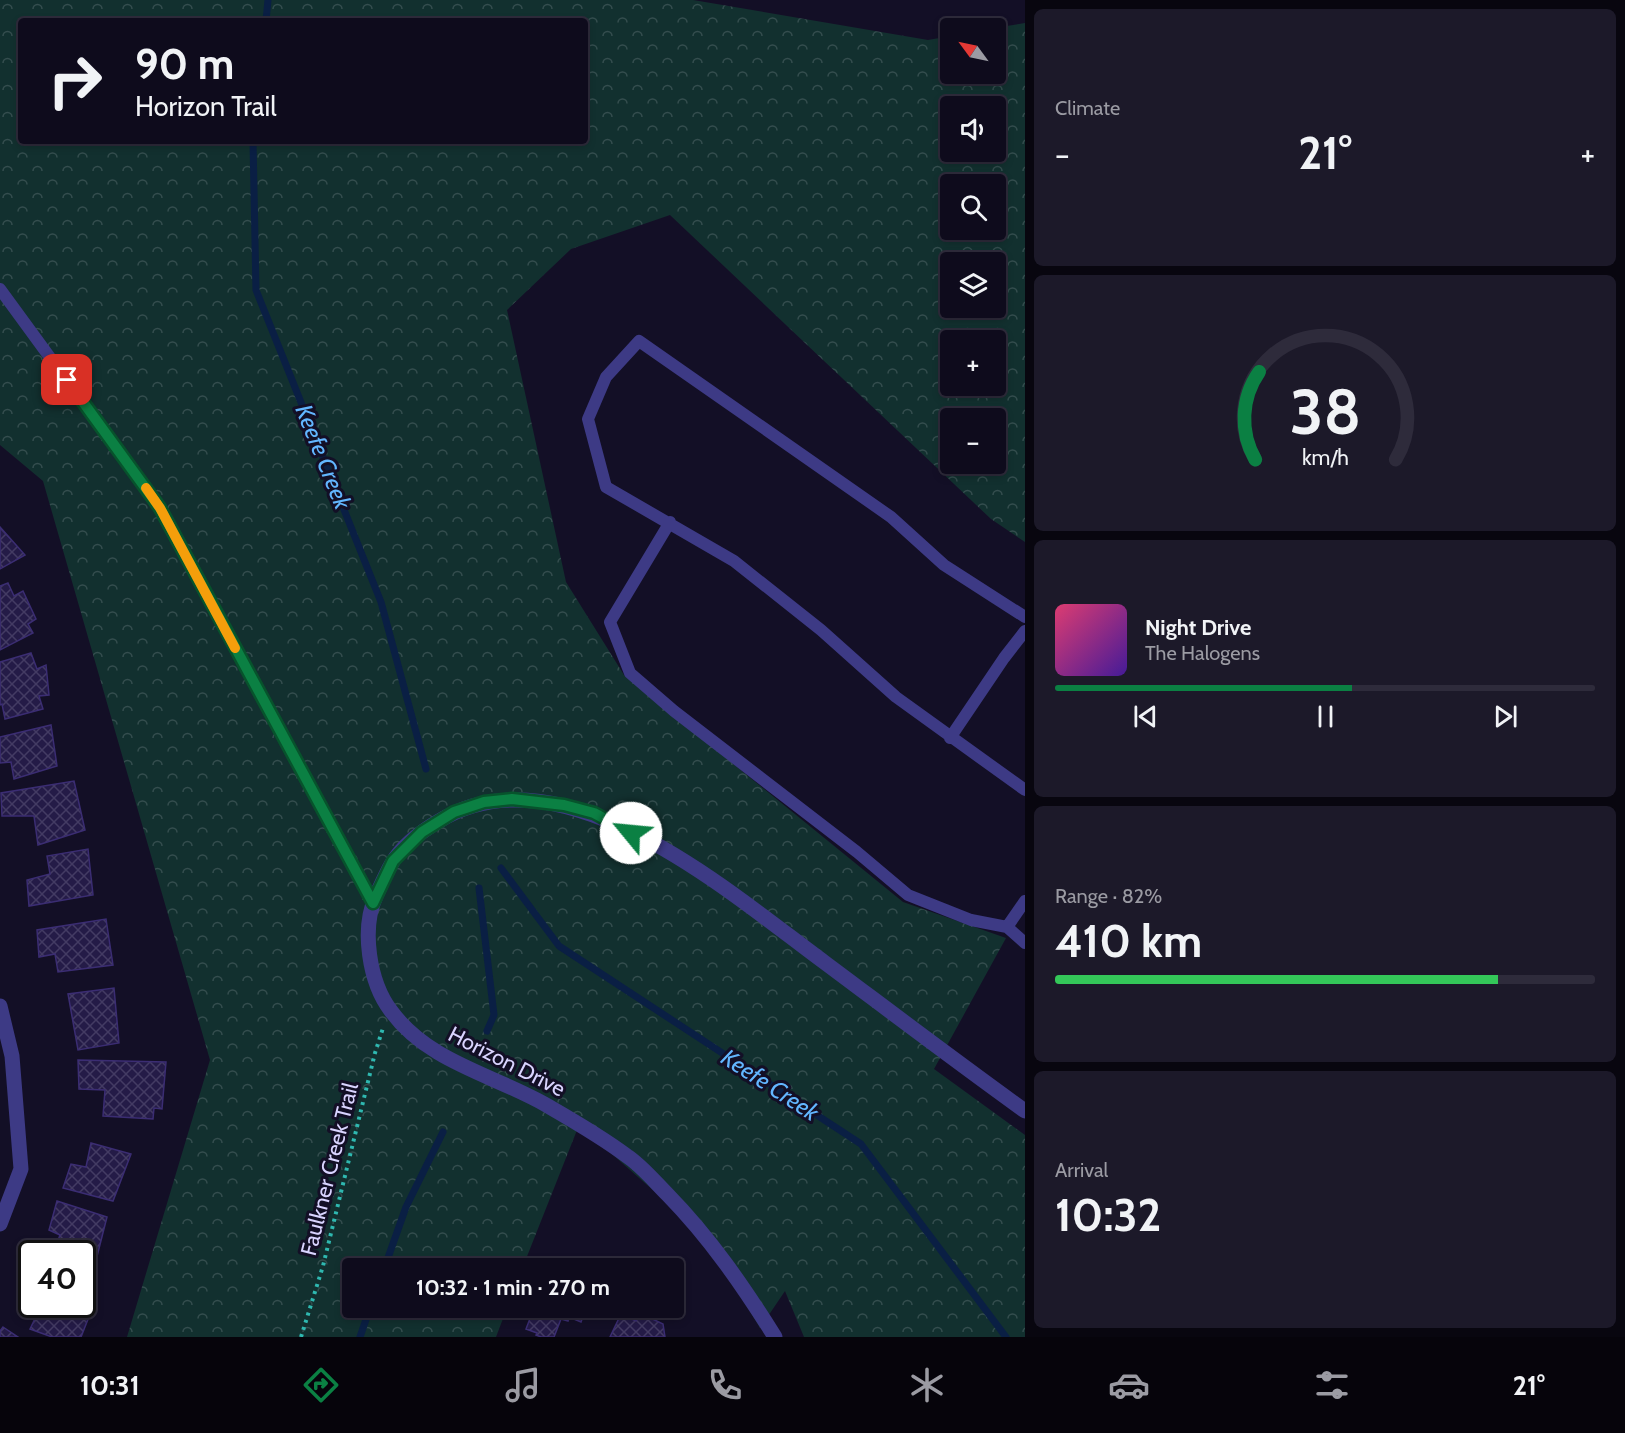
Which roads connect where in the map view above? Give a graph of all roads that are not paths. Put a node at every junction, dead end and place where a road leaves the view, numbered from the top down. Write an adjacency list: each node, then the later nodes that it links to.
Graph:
1 (0, 289): 8 (lane)
2 (670, 522): 3 (lane); 5 (lane); 9 (lane)
3 (1025, 617)
4 (1025, 631): 5 (lane)
5 (950, 738): 6 (lane)
6 (1025, 790)
7 (1025, 902): 9 (lane)
8 (373, 903): 13 (street, Horizon Drive); 15 (street, Horizon Drive)
9 (1007, 927): 10 (lane)
10 (1025, 943)
11 (0, 1006): 12 (street)
12 (6, 1056): 14 (street)
13 (1025, 1111)
14 (0, 1224)
15 (775, 1337)

